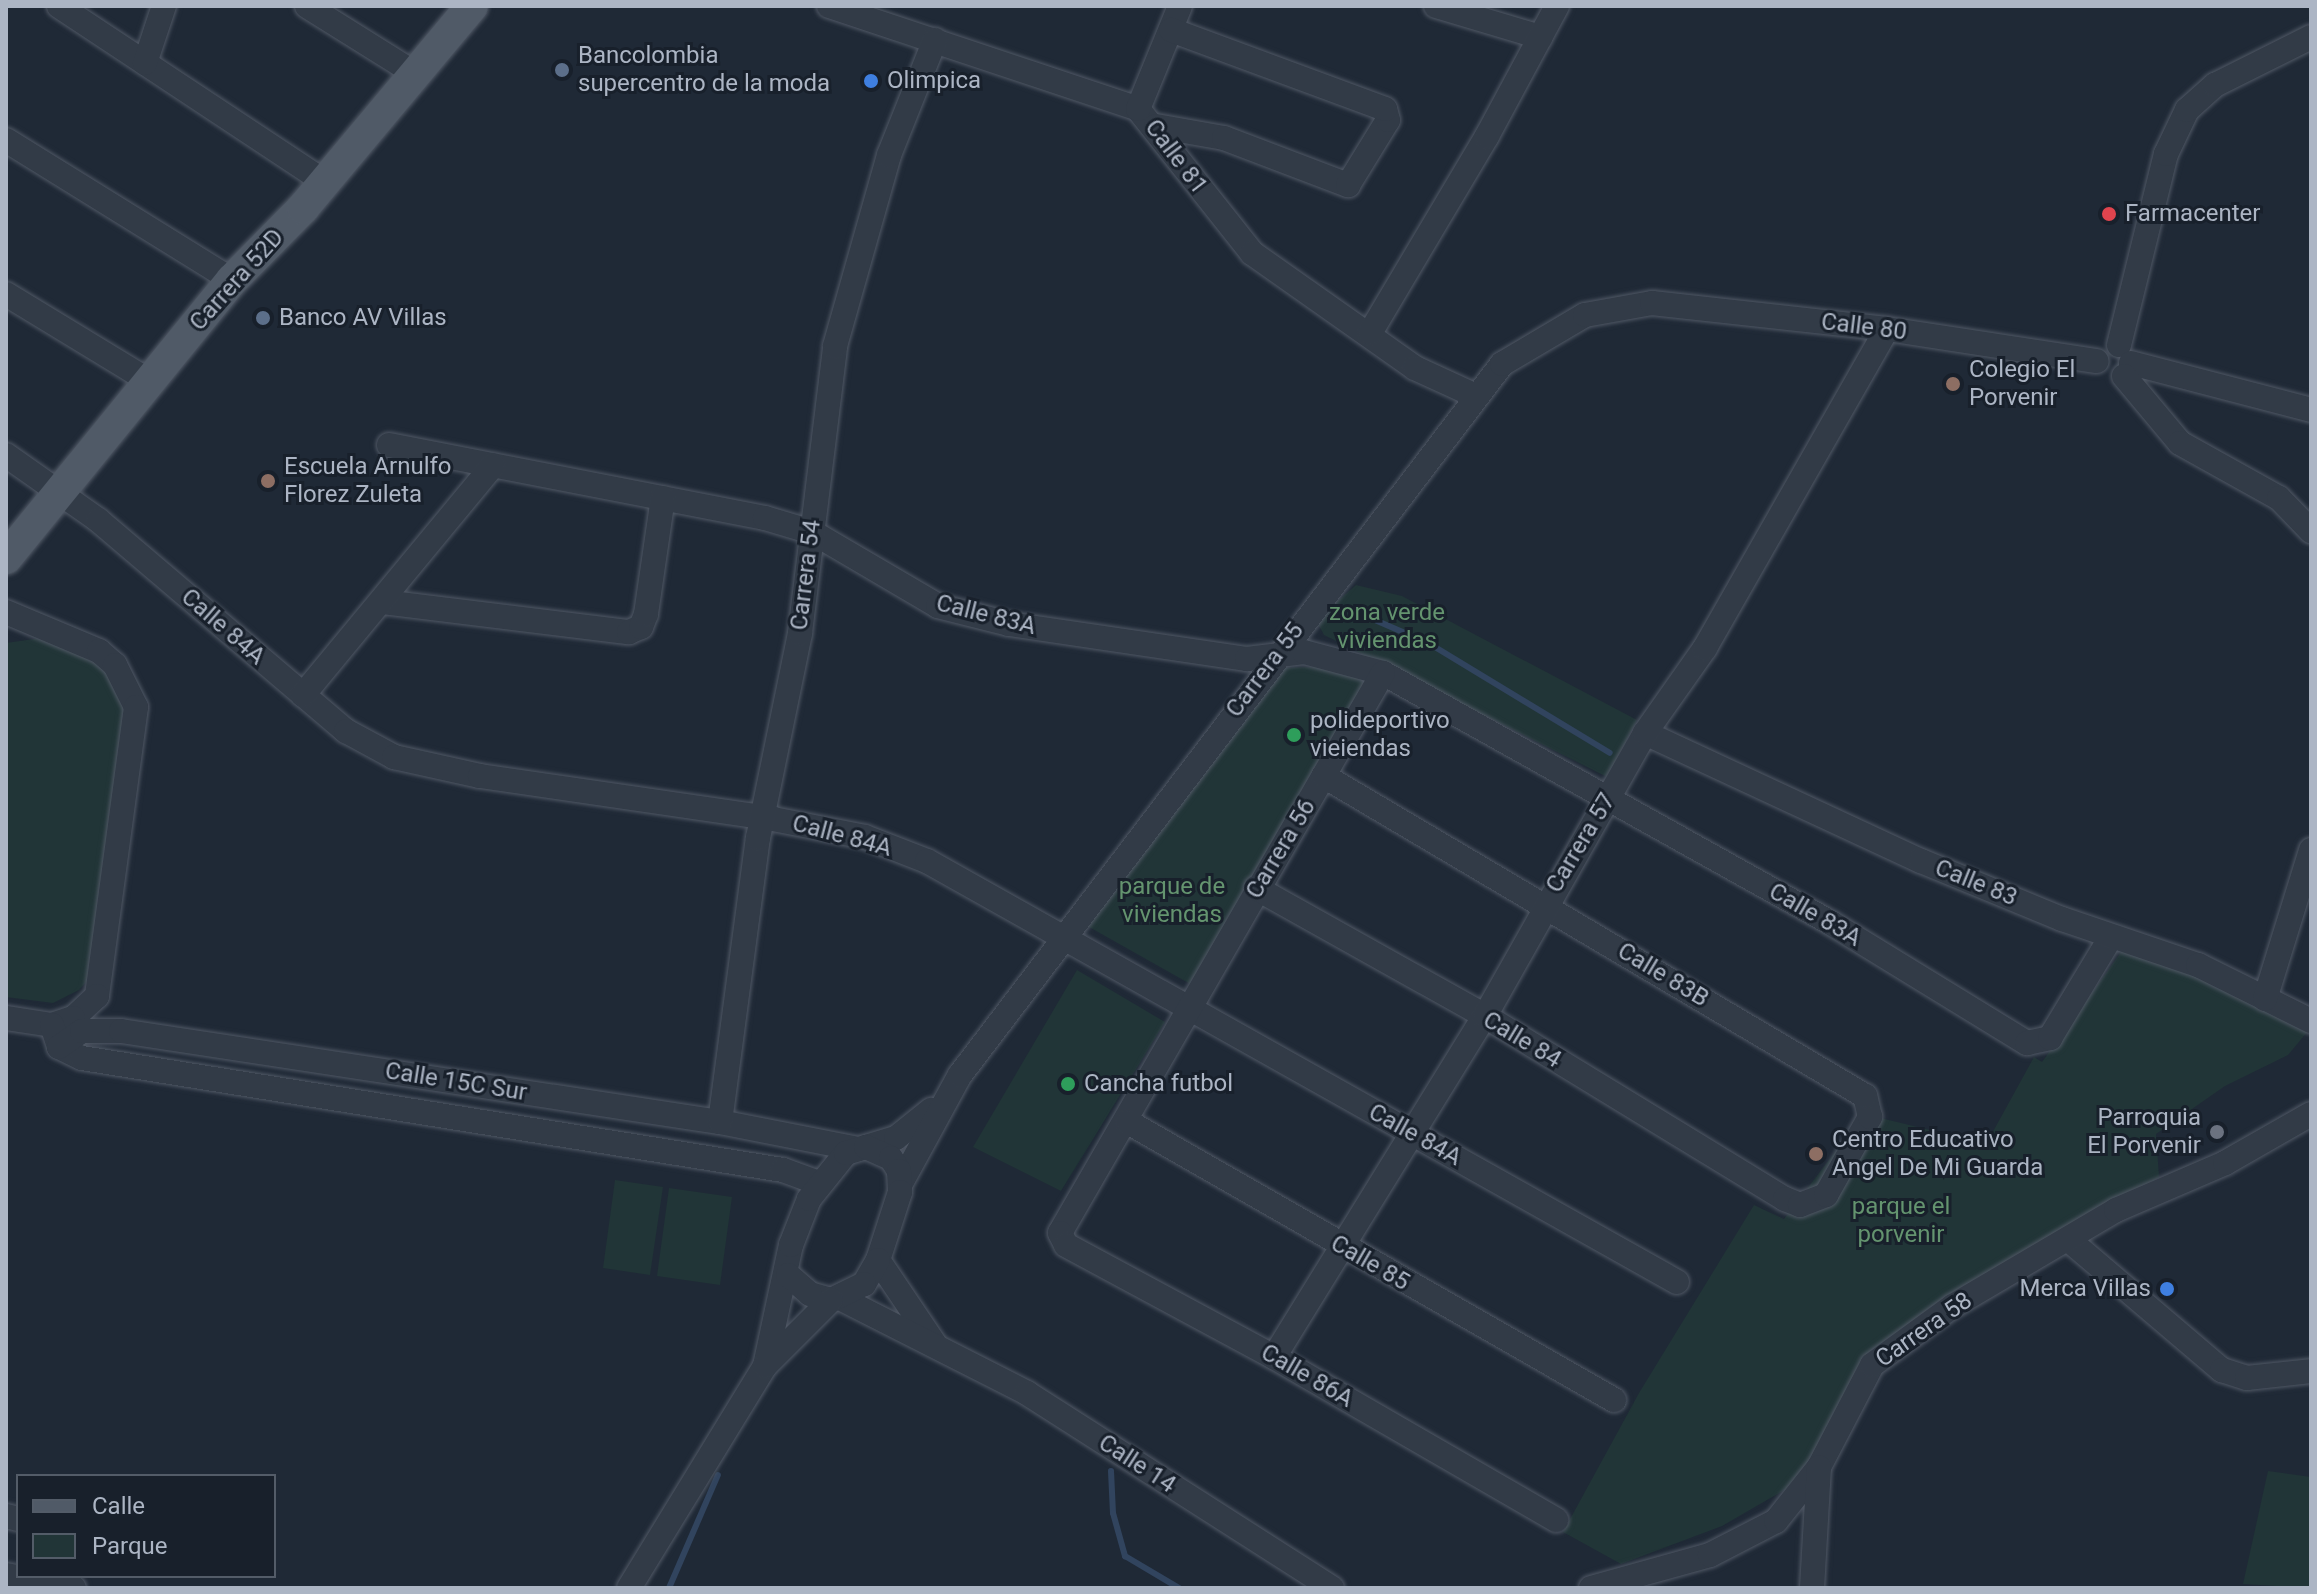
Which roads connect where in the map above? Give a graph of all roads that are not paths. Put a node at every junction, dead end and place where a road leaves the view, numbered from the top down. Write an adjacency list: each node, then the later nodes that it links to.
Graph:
1 (59, 6): 13 (street)
2 (164, 6): 13 (street)
3 (307, 6): 14 (street)
4 (472, 6): 14 (main road, Carrera 52D)
5 (829, 6): 12 (street, Calle 81)
6 (1180, 6): 9 (street)
7 (1436, 6): 10 (street)
8 (1557, 6): 10 (street)
9 (1171, 30): 15 (street); 15 (street)
10 (1540, 37): 22 (street)
11 (2311, 37): 23 (street)
12 (935, 40): 15 (street, Calle 81); 33 (street, Carrera 54)
13 (145, 63): 17 (street)
14 (416, 74): 17 (main road, Carrera 52D)
15 (1147, 118): 22 (street, Calle 81)
16 (6, 140): 18 (street)
17 (323, 181): 18 (main road, Carrera 52D)
18 (232, 280): 24 (main road, Carrera 52D)
19 (6, 294): 24 (street)
20 (1631, 305): 21 (street, Calle 80); 25 (street, Carrera 55)
21 (1887, 329): 23 (street, Calle 80); 40 (street, Carrera 57)
22 (1370, 333): 25 (street, Calle 81)
23 (2125, 362): 26 (street); 32 (street)
24 (149, 381): 30 (main road, Carrera 52D)
25 (1474, 395): 37 (street, Carrera 55)
26 (2311, 410)
27 (389, 445): 29 (street, Calle 83A)
28 (6, 455): 30 (street, Calle 84A)
29 (493, 465): 31 (street, Calle 83A); 35 (street)
30 (62, 492): 34 (main road, Carrera 52D); 39 (street, Calle 84A)
31 (663, 498): 33 (street, Calle 83A); 35 (street)
32 (2311, 531)
33 (812, 532): 37 (street, Calle 83A); 43 (street, Carrera 54)
34 (6, 558)
35 (383, 602): 39 (street)
36 (6, 612): 49 (street)
37 (1275, 657): 38 (street, Calle 83A); 47 (street, Carrera 55)
38 (1383, 673): 41 (street, Carrera 56); 42 (street, Calle 83A)
39 (303, 695): 43 (street, Calle 84A)
40 (1645, 733): 42 (street, Carrera 57); 48 (street, Calle 83)
41 (1324, 776): 45 (street, Carrera 56); 46 (street, Calle 83B)
42 (1613, 790): 46 (street, Carrera 57); 48 (street, Calle 83A)
43 (762, 817): 47 (street, Calle 84A); 59 (street, Carrera 54)
44 (2311, 850): 50 (street)
45 (1256, 888): 51 (street, Carrera 56); 52 (street, Calle 84)
46 (1544, 904): 52 (street, Carrera 57); 65 (street, Calle 83B)
47 (1063, 936): 51 (street, Calle 84A); 57 (street, Carrera 55)
48 (2111, 937): 50 (street, Calle 83)
49 (97, 996): 55 (street); 56 (street)
50 (2265, 999): 54 (street, Calle 83)
51 (1191, 1010): 60 (street, Carrera 56); 61 (street, Calle 84A)
52 (1485, 1016): 61 (street, Carrera 57); 65 (street, Calle 84)
53 (6, 1018): 56 (street, Calle 15C Sur)
54 (2311, 1021)
55 (121, 1031): 56 (street, Calle 15C Sur); 59 (street, Calle 15C Sur)
56 (55, 1036): 63 (street, Calle 15C Sur)
57 (947, 1095): 62 (street, Carrera 55); 64 (street, Carrera 55)
58 (2311, 1114): 67 (street, Carrera 58)
59 (720, 1122): 62 (street, Calle 15C Sur)
60 (1128, 1122): 66 (street, Carrera 56); 68 (street, Calle 85)
61 (1413, 1134): 68 (street, Carrera 57); 71 (street, Calle 84A)
62 (862, 1148): 63 (street, Carrera 55); 64 (street)
63 (819, 1183): 70 (street, Carrera 55)
64 (901, 1183): 69 (street, Carrera 55)
65 (1785, 1199)
66 (1060, 1233): 74 (street, Calle 86A)
67 (2069, 1240): 76 (street); 78 (street, Carrera 58)
68 (1342, 1248): 74 (street, Carrera 57); 77 (street, Calle 85)
69 (878, 1260): 72 (street); 73 (street)
70 (788, 1275): 72 (street); 75 (street, Carrera 55)
71 (1677, 1282)
72 (836, 1300): 73 (street); 75 (street)
73 (937, 1348): 83 (street, Calle 14)
74 (1274, 1357): 79 (street, Calle 86A)
75 (765, 1366): 82 (street)
76 (2311, 1371)
77 (1614, 1400)
78 (1819, 1467): 84 (street, Carrera 58); 85 (street)
79 (1556, 1520)
80 (32, 1578): 81 (street)
81 (74, 1588)
82 (629, 1588)
83 (1332, 1588)
84 (1591, 1588)
85 (1812, 1588)

